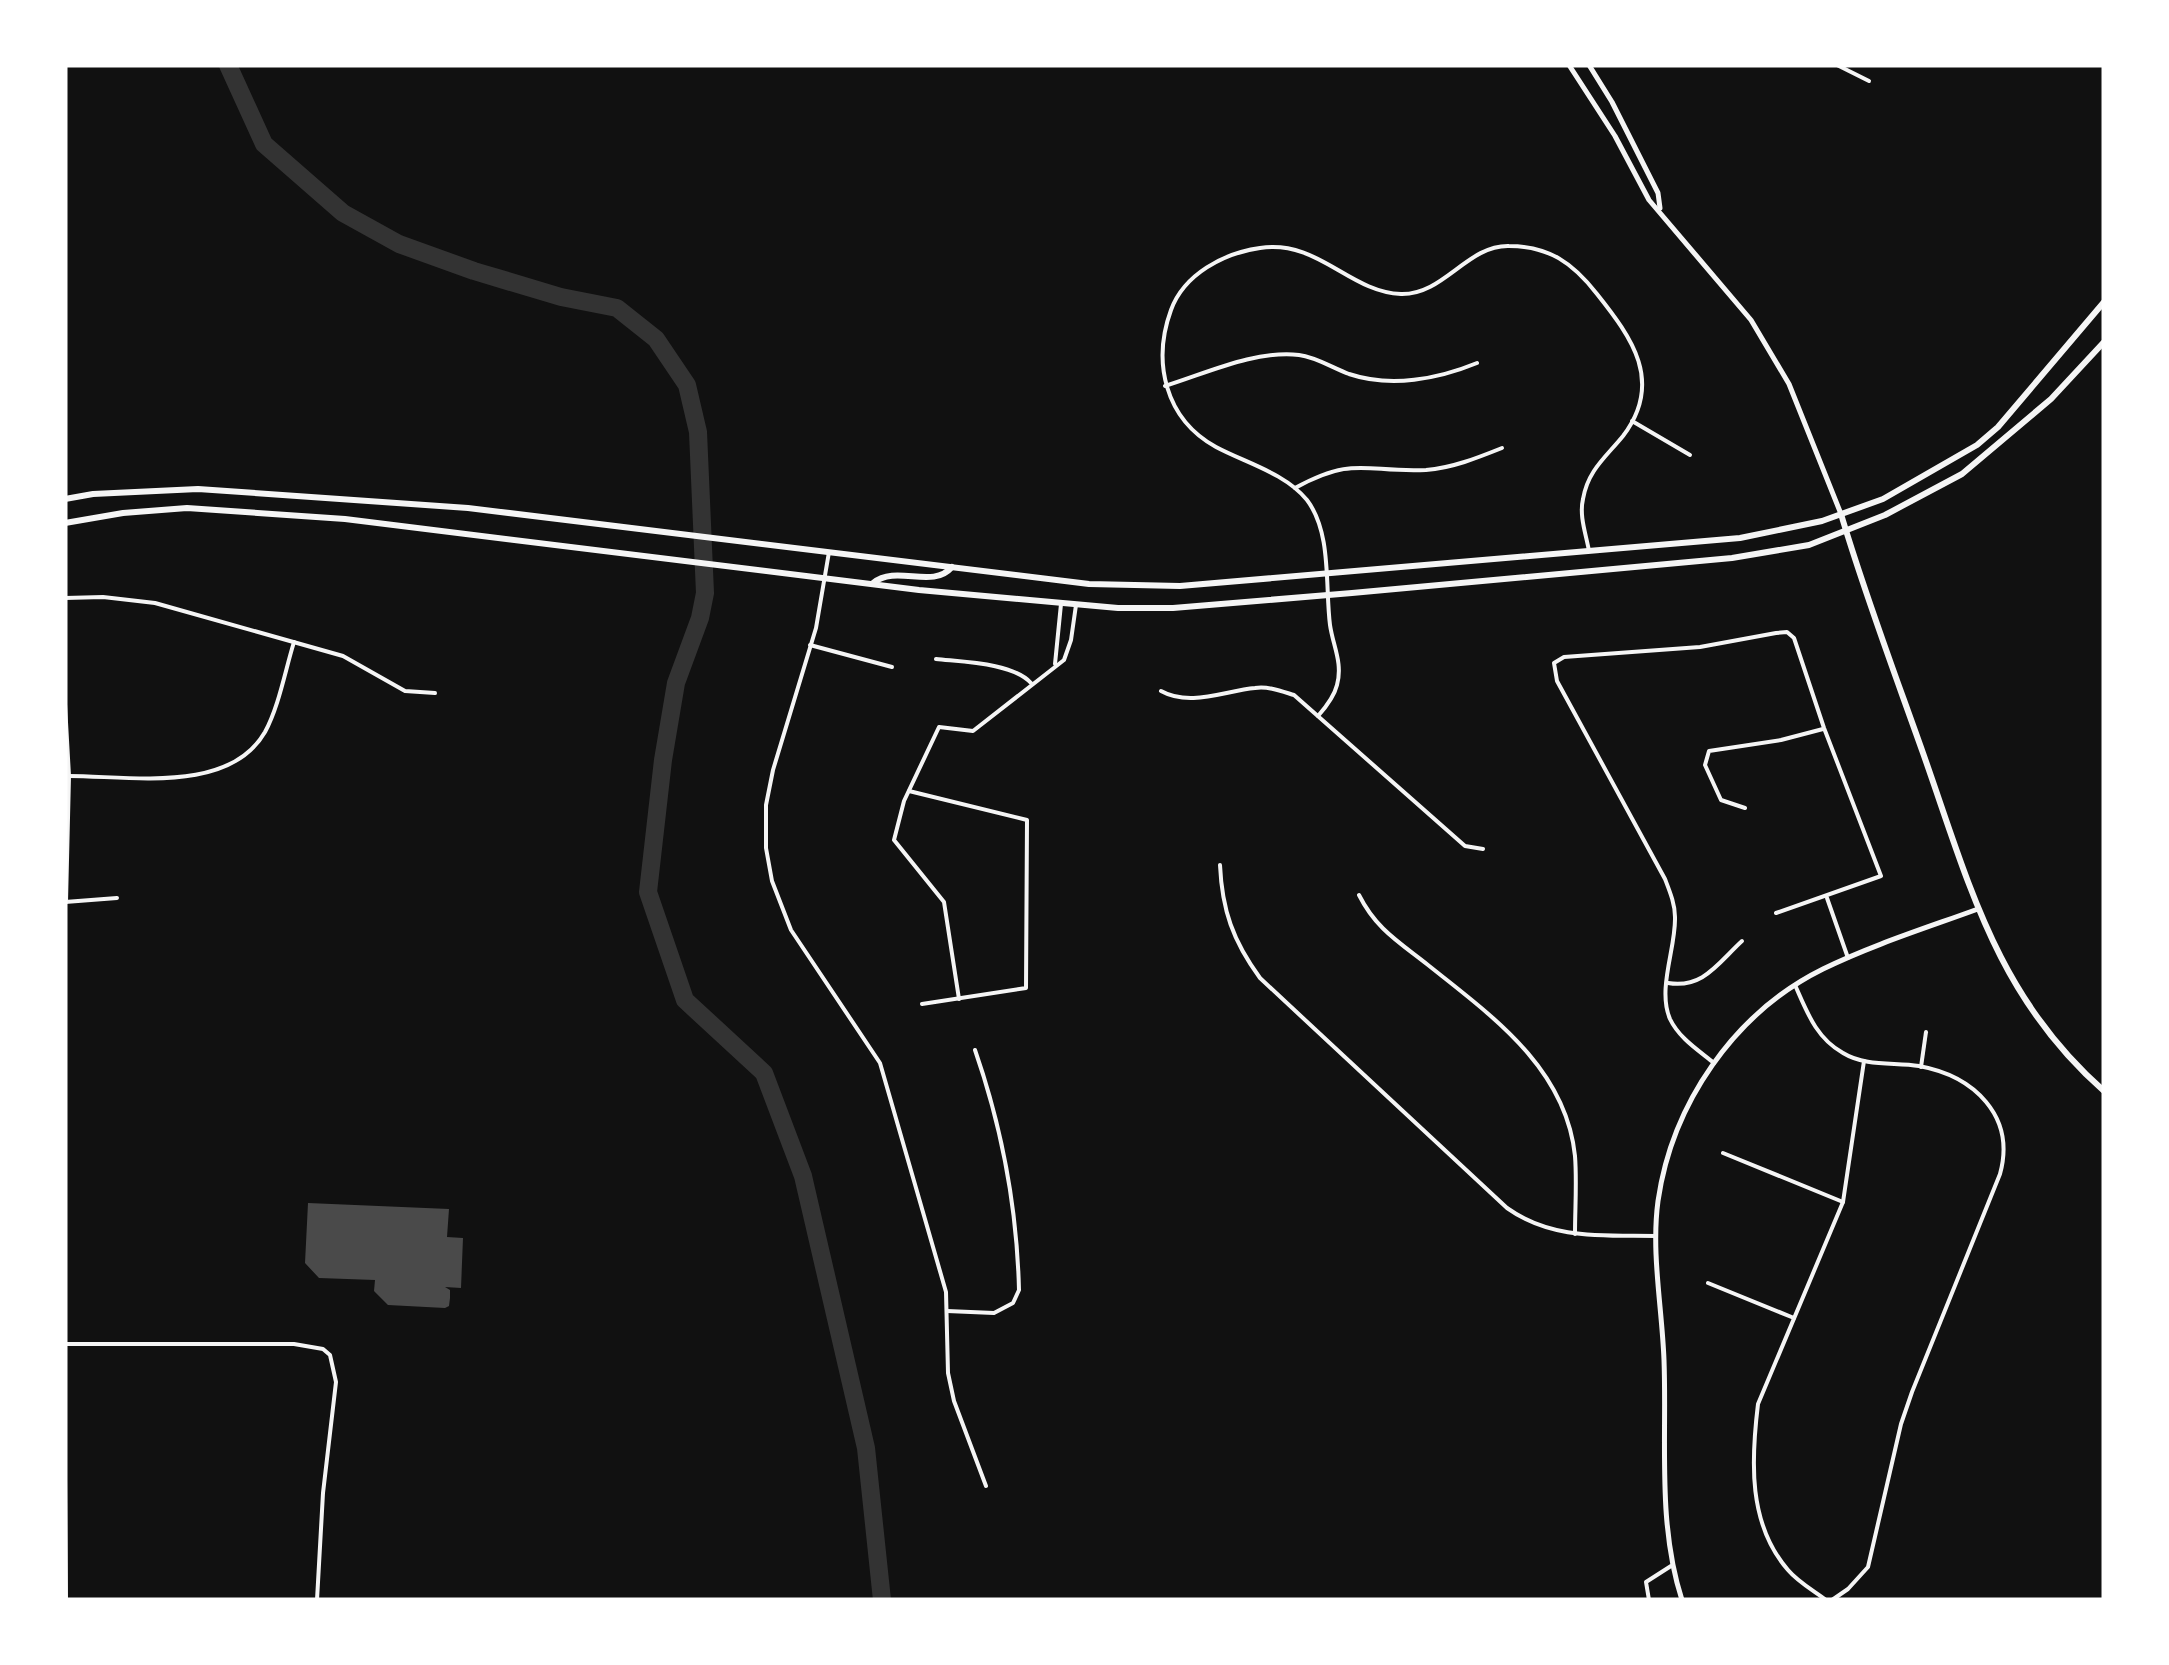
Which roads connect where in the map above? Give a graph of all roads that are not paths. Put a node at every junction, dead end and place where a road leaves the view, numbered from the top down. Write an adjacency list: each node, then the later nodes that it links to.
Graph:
1 (1569, 65): 5 (street)
2 (1588, 65): 5 (street)
3 (1837, 65): 4 (street)
4 (1869, 81)
5 (1660, 211): 15 (street)
6 (2104, 302): 15 (main road)
7 (2104, 342): 17 (main road)
8 (1477, 363): 9 (street)
9 (1166, 386): 10 (street); 13 (street)
10 (1632, 421): 12 (street); 18 (street)
11 (1502, 448): 13 (street)
12 (1690, 456)
13 (1295, 488): 21 (street)
14 (65, 498): 19 (main road)
15 (1841, 514): 17 (main road); 18 (main road)
16 (65, 522): 22 (main road)
17 (1846, 532): 24 (main road); 48 (main road)
18 (1589, 551): 21 (main road)
19 (829, 552): 20 (main road); 22 (street)
20 (952, 567): 21 (main road); 23 (main road)
21 (1326, 574): 24 (street)
22 (826, 579): 23 (main road); 29 (street)
23 (872, 584): 26 (main road)
24 (1329, 595): 27 (main road); 37 (street)
25 (65, 598): 28 (street)
26 (1061, 603): 27 (main road); 31 (street)
27 (1076, 604): 31 (street)
28 (294, 642): 35 (street); 39 (street)
29 (810, 645): 32 (street); 67 (street)
30 (936, 659): 33 (street)
31 (1055, 664): 33 (street)
32 (892, 666)
33 (1031, 684): 40 (street)
34 (1161, 691): 37 (street)
35 (435, 693)
36 (65, 704): 39 (street)
37 (1318, 716): 42 (street)
38 (1824, 728): 41 (street); 46 (street); 52 (street)
39 (69, 776): 47 (street)
40 (909, 791): 54 (street); 54 (street)
41 (1745, 808)
42 (1484, 849)
43 (1220, 864): 64 (street)
44 (1359, 895): 64 (street)
45 (117, 898): 47 (street)
46 (1827, 898): 49 (street); 51 (street)
47 (66, 902)
48 (1978, 909): 51 (street); 61 (main road)
49 (1776, 913)
50 (1742, 941): 52 (street)
51 (1848, 958): 53 (street)
52 (1668, 983): 59 (street)
53 (1795, 986): 58 (street); 59 (street)
54 (960, 999): 55 (street)
55 (922, 1004)
56 (1926, 1032): 60 (street)
57 (975, 1050): 67 (street)
58 (1864, 1061): 60 (street); 63 (street)
59 (1714, 1063): 65 (street)
60 (1922, 1066): 77 (street)
61 (2104, 1091)
62 (1722, 1153): 63 (street)
63 (1842, 1202): 68 (street)
64 (1575, 1234): 65 (street)
65 (1656, 1236): 72 (street)
66 (1708, 1283): 68 (street)
67 (947, 1311): 71 (street)
68 (1794, 1318): 77 (street)
69 (65, 1344): 74 (street)
70 (65, 1479): 73 (street)
71 (986, 1486)
72 (1671, 1566): 75 (street); 76 (street)
73 (66, 1600)
74 (317, 1600)
75 (1648, 1600)
76 (1682, 1600)
77 (1829, 1600)

